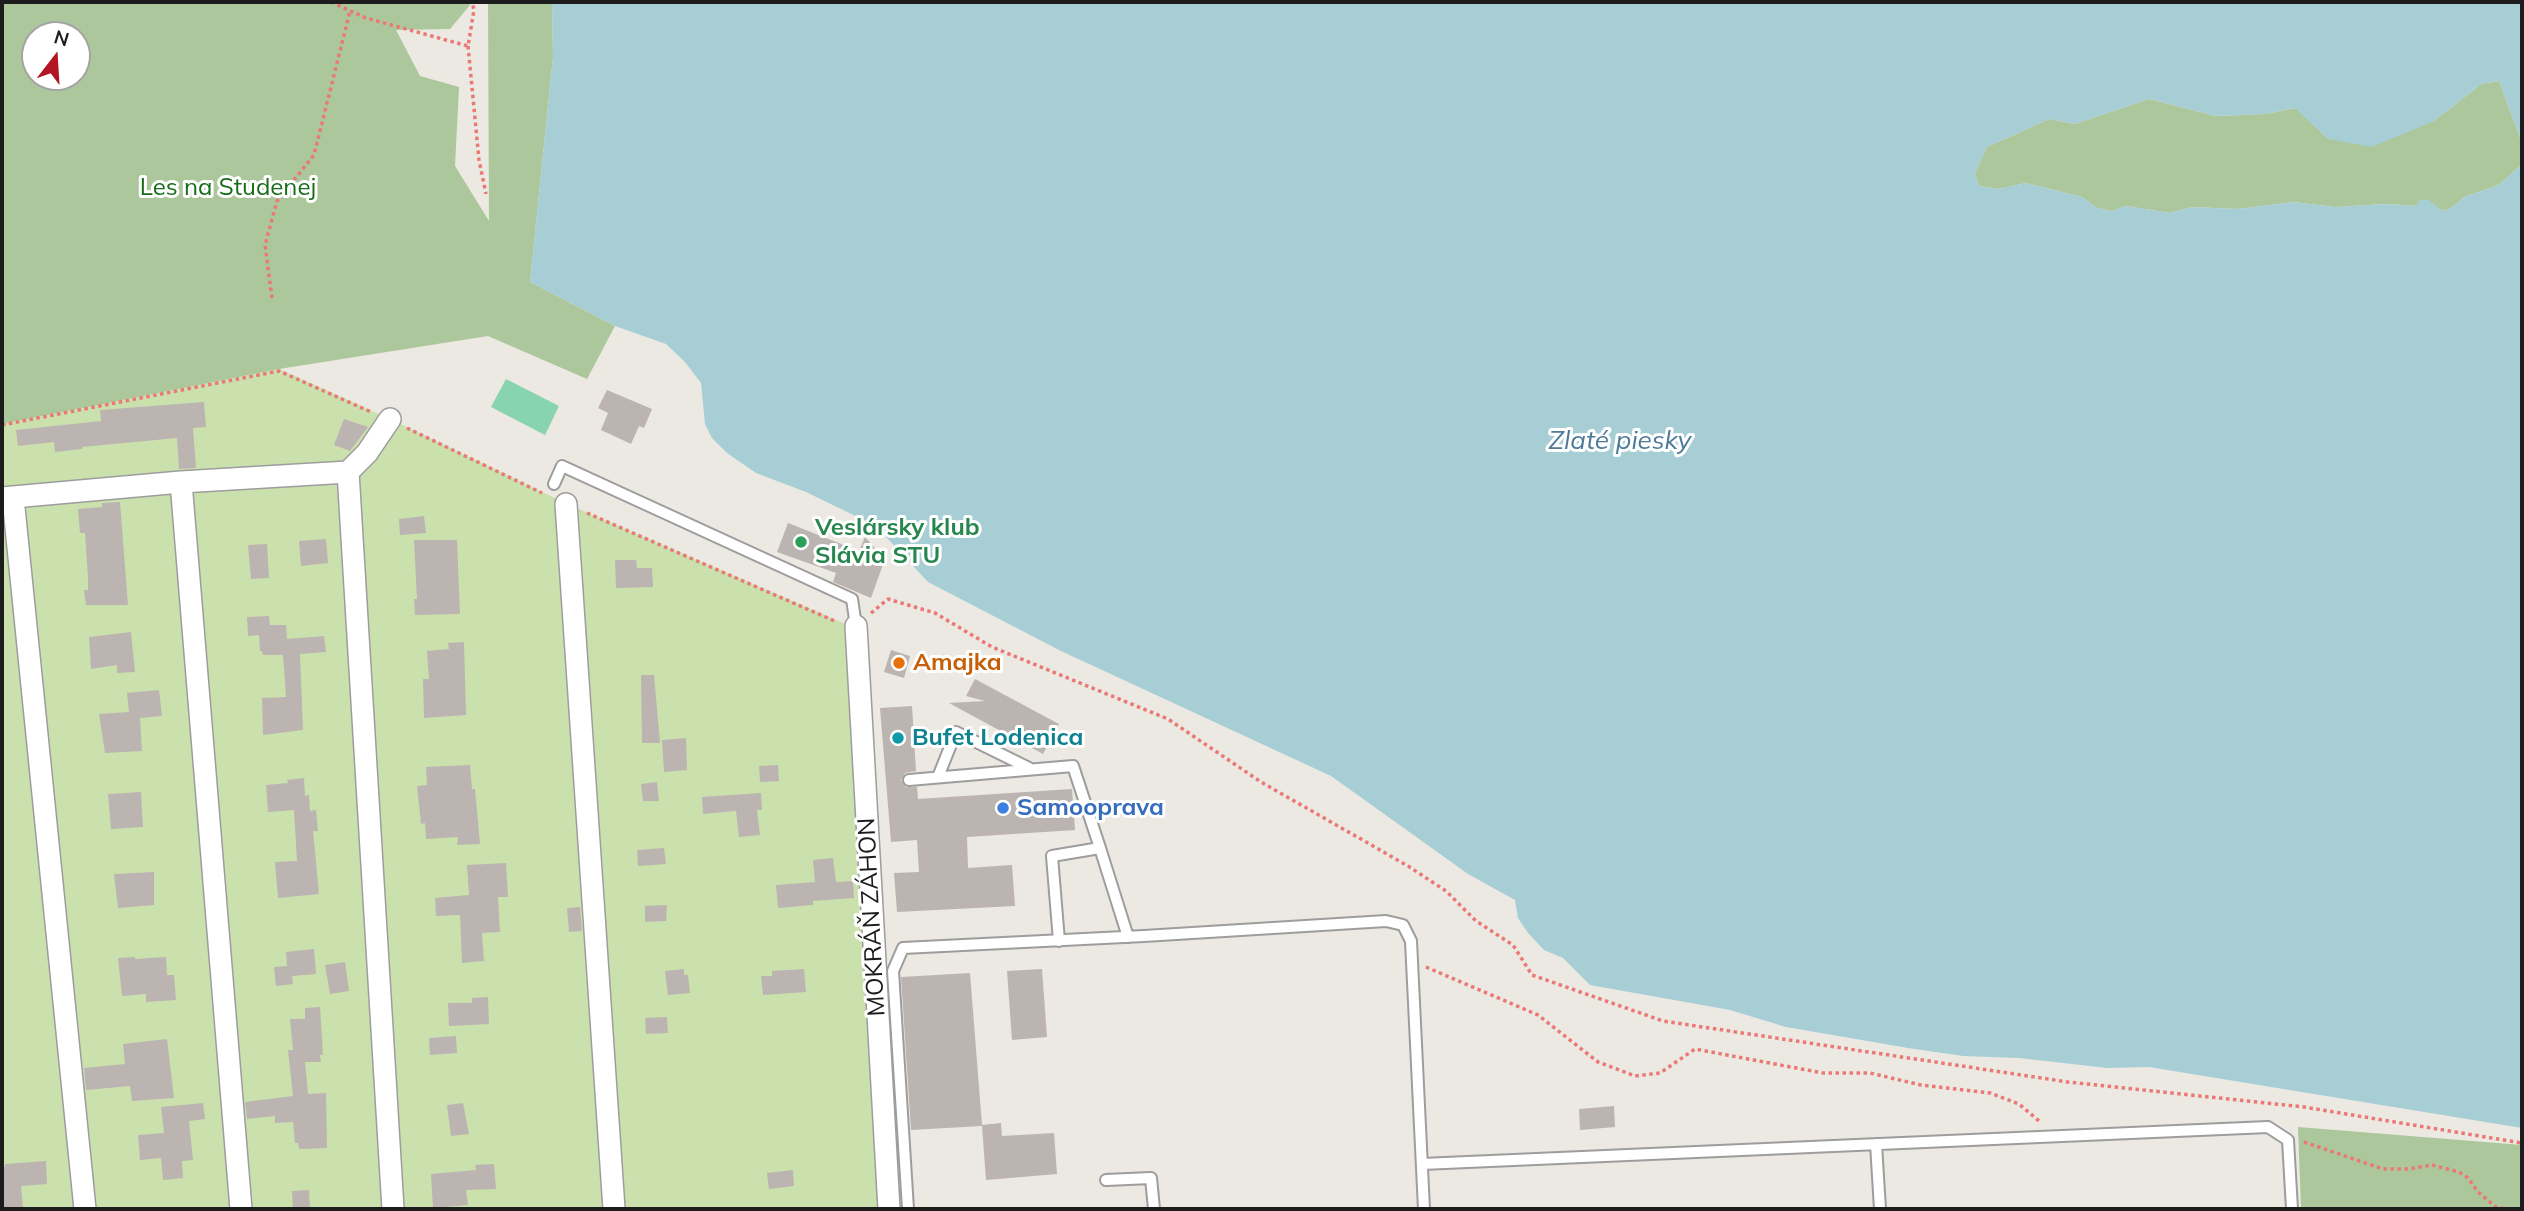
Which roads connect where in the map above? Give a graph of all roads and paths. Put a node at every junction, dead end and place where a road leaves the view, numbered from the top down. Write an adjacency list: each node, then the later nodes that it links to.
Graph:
1 (331, 2): 3 (path)
2 (472, 2): 4 (path)
3 (350, 11): 4 (path); 6 (path)
4 (468, 46): 5 (path)
5 (486, 194)
6 (272, 298)
7 (279, 371): 9 (path)
8 (390, 419): 10 (street)
9 (2, 425)
10 (348, 472): 11 (street); 31 (street)
11 (181, 482): 13 (street); 30 (street)
12 (554, 484): 15 (lane)
13 (7, 498): 29 (street)
14 (566, 504): 32 (street)
15 (856, 626): 25 (path); 33 (street, MOKRÁŇ ZÁHON)
16 (1031, 769): 17 (lane); 17 (lane); 19 (lane)
17 (938, 777): 18 (lane)
18 (909, 780)
19 (1100, 848): 20 (lane); 21 (lane)
20 (1128, 937): 21 (lane); 22 (lane)
21 (1059, 941): 34 (lane)
22 (1412, 960): 23 (path); 27 (lane)
23 (2057, 1136): 24 (lane); 26 (lane)
24 (2288, 1140): 38 (lane); 39 (path)
25 (2522, 1143)
26 (1876, 1144): 27 (lane); 37 (lane)
27 (1422, 1164): 36 (lane)
28 (1106, 1180): 35 (lane)
29 (85, 1209)
30 (241, 1209)
31 (393, 1209)
32 (614, 1209)
33 (889, 1209)
34 (908, 1209)
35 (1154, 1209)
36 (1424, 1209)
37 (1880, 1209)
38 (2292, 1209)
39 (2507, 1209)

